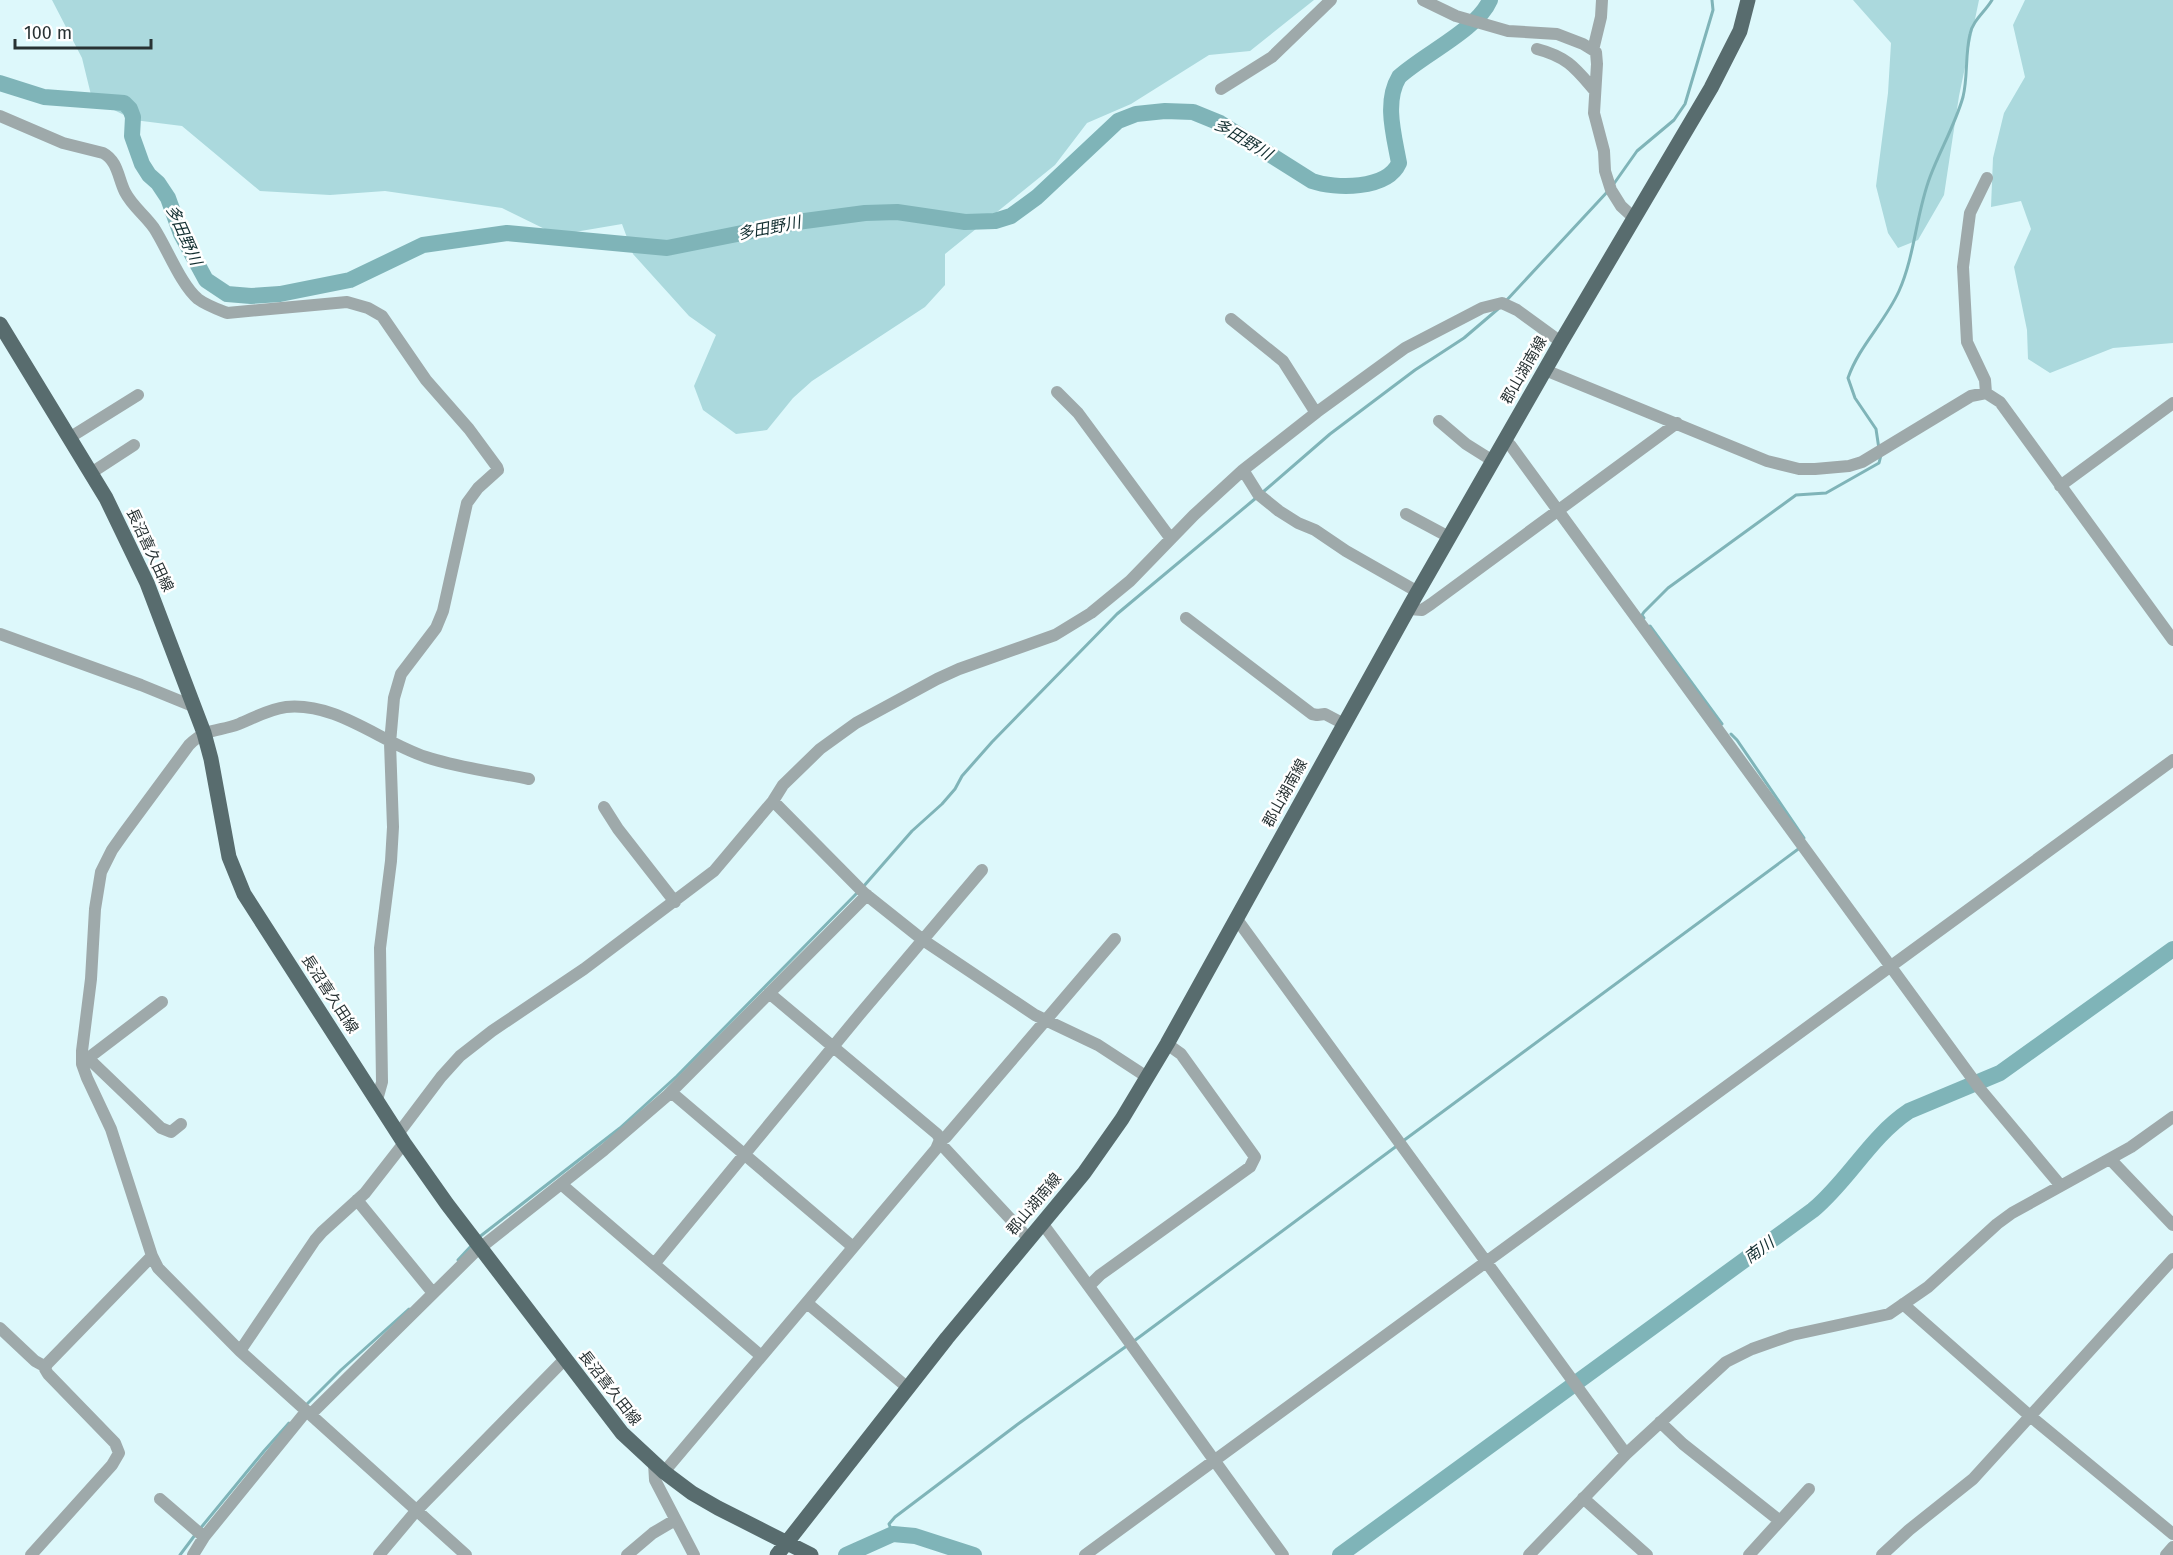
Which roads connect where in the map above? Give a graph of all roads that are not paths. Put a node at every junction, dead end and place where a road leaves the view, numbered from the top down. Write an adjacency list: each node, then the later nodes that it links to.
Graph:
1 (1331, 0): 7 (street)
2 (1423, 0): 6 (street)
3 (1602, 0): 6 (street)
4 (1748, 0): 11 (main road, 郡山湖南線)
5 (1537, 49): 8 (street)
6 (1593, 50): 8 (street)
7 (1221, 89)
8 (1595, 91): 11 (street)
9 (0, 116): 42 (street)
10 (1988, 178): 17 (street)
11 (1634, 218): 14 (main road, 郡山湖南線)
12 (1231, 320): 20 (street)
13 (0, 324): 23 (main road, 長沼喜久田線)
14 (1561, 342): 15 (main road, 郡山湖南線); 20 (street)
15 (1545, 370): 22 (street); 24 (main road, 郡山湖南線)
16 (1057, 392): 33 (street)
17 (1986, 393): 22 (street); 29 (street)
18 (138, 395): 23 (street)
19 (2173, 403): 29 (street)
20 (1316, 413): 27 (street)
21 (1439, 421): 26 (street)
22 (1677, 423): 30 (street)
23 (69, 438): 28 (main road, 長沼喜久田線)
24 (1505, 440): 26 (main road, 郡山湖南線); 30 (street)
25 (134, 445): 28 (street)
26 (1493, 460): 32 (main road, 郡山湖南線)
27 (1243, 470): 33 (street); 34 (street)
28 (91, 473): 39 (main road, 長沼喜久田線)
29 (2060, 486): 38 (street)
30 (1558, 512): 35 (street); 53 (street)
31 (1406, 514): 32 (street)
32 (1449, 537): 34 (main road, 郡山湖南線)
33 (1171, 539): 45 (street)
34 (1418, 592): 35 (main road, 郡山湖南線)
35 (1409, 609): 40 (main road, 郡山湖南線)
36 (1186, 618): 40 (street)
37 (0, 634): 39 (street)
38 (2173, 640)
39 (195, 707): 41 (main road, 長沼喜久田線)
40 (1344, 724): 50 (main road, 郡山湖南線)
41 (204, 733): 42 (street); 59 (street); 62 (main road, 長沼喜久田線)
42 (390, 743): 44 (street); 62 (street)
43 (2173, 760): 53 (street)
44 (529, 778)
45 (773, 801): 48 (street); 49 (street)
46 (604, 807): 49 (street)
47 (982, 870): 52 (street)
48 (867, 895): 52 (street); 54 (street)
49 (675, 902): 65 (street)
50 (1236, 918): 57 (main road, 郡山湖南線); 79 (street)
51 (1115, 939): 56 (street)
52 (923, 940): 56 (street); 58 (street)
53 (1889, 966): 70 (street); 79 (street)
54 (769, 993): 58 (street); 61 (street)
55 (162, 1002): 59 (street)
56 (1045, 1020): 60 (street); 66 (street)
57 (1167, 1044): 60 (main road, 郡山湖南線); 81 (street)
58 (832, 1048): 66 (street); 67 (street)
59 (85, 1059): 64 (street); 77 (street)
60 (1147, 1077): 72 (main road, 郡山湖南線)
61 (671, 1092): 67 (street); 69 (street)
62 (377, 1100): 65 (main road, 長沼喜久田線)
63 (2173, 1117): 68 (street)
64 (181, 1124)
65 (401, 1139): 71 (street); 76 (main road, 長沼喜久田線)
66 (939, 1142): 74 (street); 75 (street)
67 (746, 1154): 75 (street); 80 (street)
68 (2110, 1159): 70 (street); 73 (street)
69 (561, 1184): 76 (street); 80 (street)
70 (2061, 1186): 84 (street)
71 (357, 1200): 82 (street); 86 (street)
72 (1042, 1222): 74 (main road, 郡山湖南線); 81 (street)
73 (2173, 1225)
74 (1029, 1239): 90 (main road, 郡山湖南線)
75 (854, 1247): 83 (street)
76 (480, 1249): 82 (street); 88 (main road, 長沼喜久田線)
77 (152, 1256): 86 (street); 89 (street)
78 (2173, 1258): 92 (street)
79 (1486, 1261): 94 (street); 95 (street)
80 (655, 1263): 87 (street)
81 (1089, 1286): 95 (street)
82 (433, 1293): 91 (street)
83 (807, 1302): 87 (street); 90 (street)
84 (1903, 1304): 92 (street); 93 (street)
85 (0, 1328): 89 (street)
86 (240, 1351): 91 (street)
87 (760, 1355): 96 (street)
88 (565, 1359): 96 (main road, 長沼喜久田線); 100 (street)
89 (46, 1367): 107 (street)
90 (908, 1388): 105 (main road, 郡山湖南線)
91 (310, 1412): 100 (street); 104 (street)
92 (2030, 1416): 103 (street); 120 (street)
93 (1660, 1422): 94 (street); 102 (street)
94 (1626, 1454): 98 (street)
95 (1214, 1460): 115 (street); 116 (street)
96 (659, 1468): 101 (street); 105 (main road, 長沼喜久田線)
97 (1809, 1490): 102 (street)
98 (1583, 1498): 117 (street); 118 (street)
99 (160, 1499): 104 (street)
100 (416, 1511): 109 (street); 110 (street)
101 (675, 1520): 111 (street); 112 (street)
102 (1780, 1521): 119 (street)
103 (2173, 1534)
104 (204, 1537): 108 (street)
105 (792, 1545): 113 (main road, 郡山湖南線); 114 (main road, 長沼喜久田線)
106 (2173, 1547): 121 (street)
107 (31, 1555)
108 (194, 1555)
109 (379, 1555)
110 (466, 1555)
111 (627, 1555)
112 (694, 1555)
113 (777, 1555)
114 (811, 1555)
115 (1084, 1555)
116 (1283, 1555)
117 (1529, 1555)
118 (1647, 1555)
119 (1749, 1555)
120 (1882, 1555)
121 (2166, 1555)

